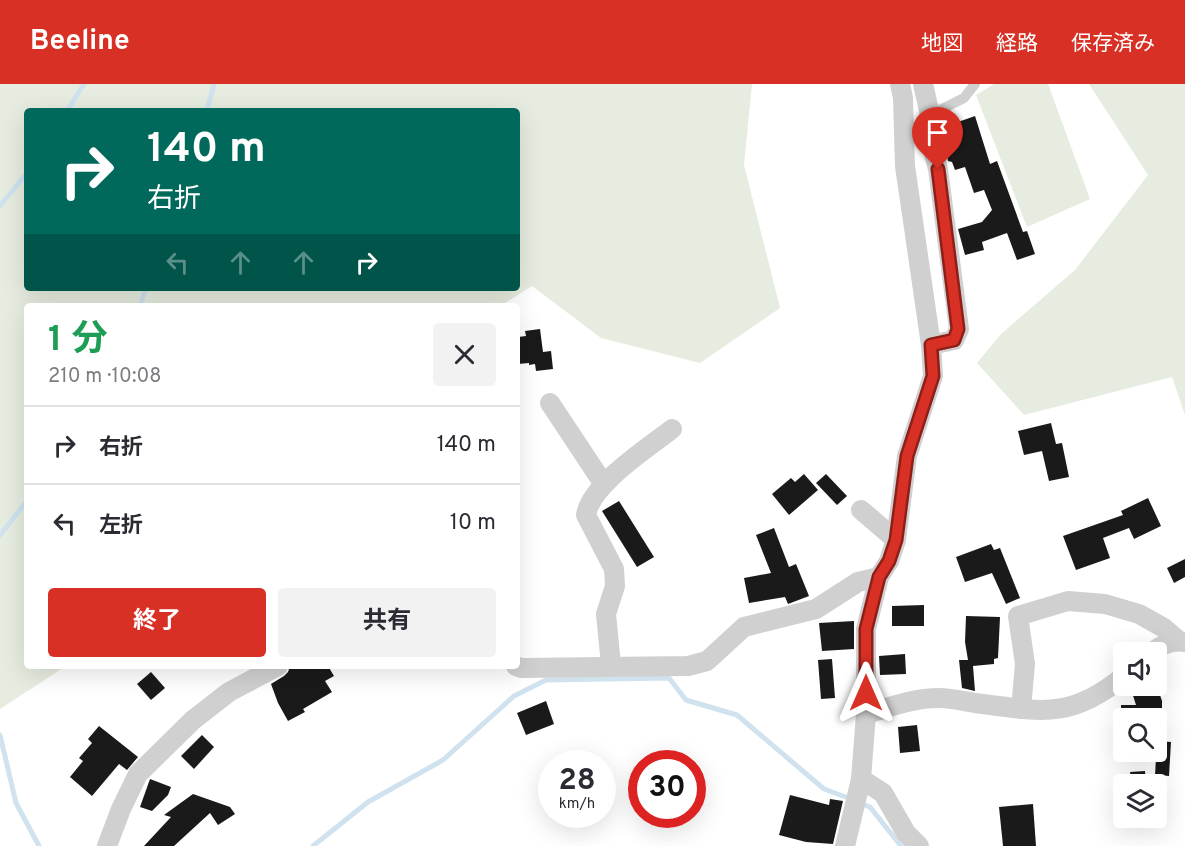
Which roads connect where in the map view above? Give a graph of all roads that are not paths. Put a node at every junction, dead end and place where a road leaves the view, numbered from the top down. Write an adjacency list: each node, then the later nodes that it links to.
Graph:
1 (900, 84): 5 (street)
2 (923, 84): 4 (street)
3 (975, 84): 4 (lane)
4 (930, 115): 5 (street)
5 (931, 345): 10 (street)
6 (550, 403): 8 (street)
7 (672, 429): 8 (street)
8 (603, 483): 14 (street)
9 (861, 510): 10 (street)
10 (896, 540): 11 (street)
11 (879, 577): 14 (street); 19 (street)
12 (1182, 642): 13 (street); 18 (street)
13 (1167, 644)
14 (611, 665): 15 (street)
15 (520, 667)
16 (272, 669): 21 (street)
17 (1113, 685): 18 (street)
18 (1021, 709): 19 (street)
19 (866, 714): 20 (street)
20 (861, 778): 22 (street); 23 (street)
21 (107, 846)
22 (845, 846)
23 (919, 846)

